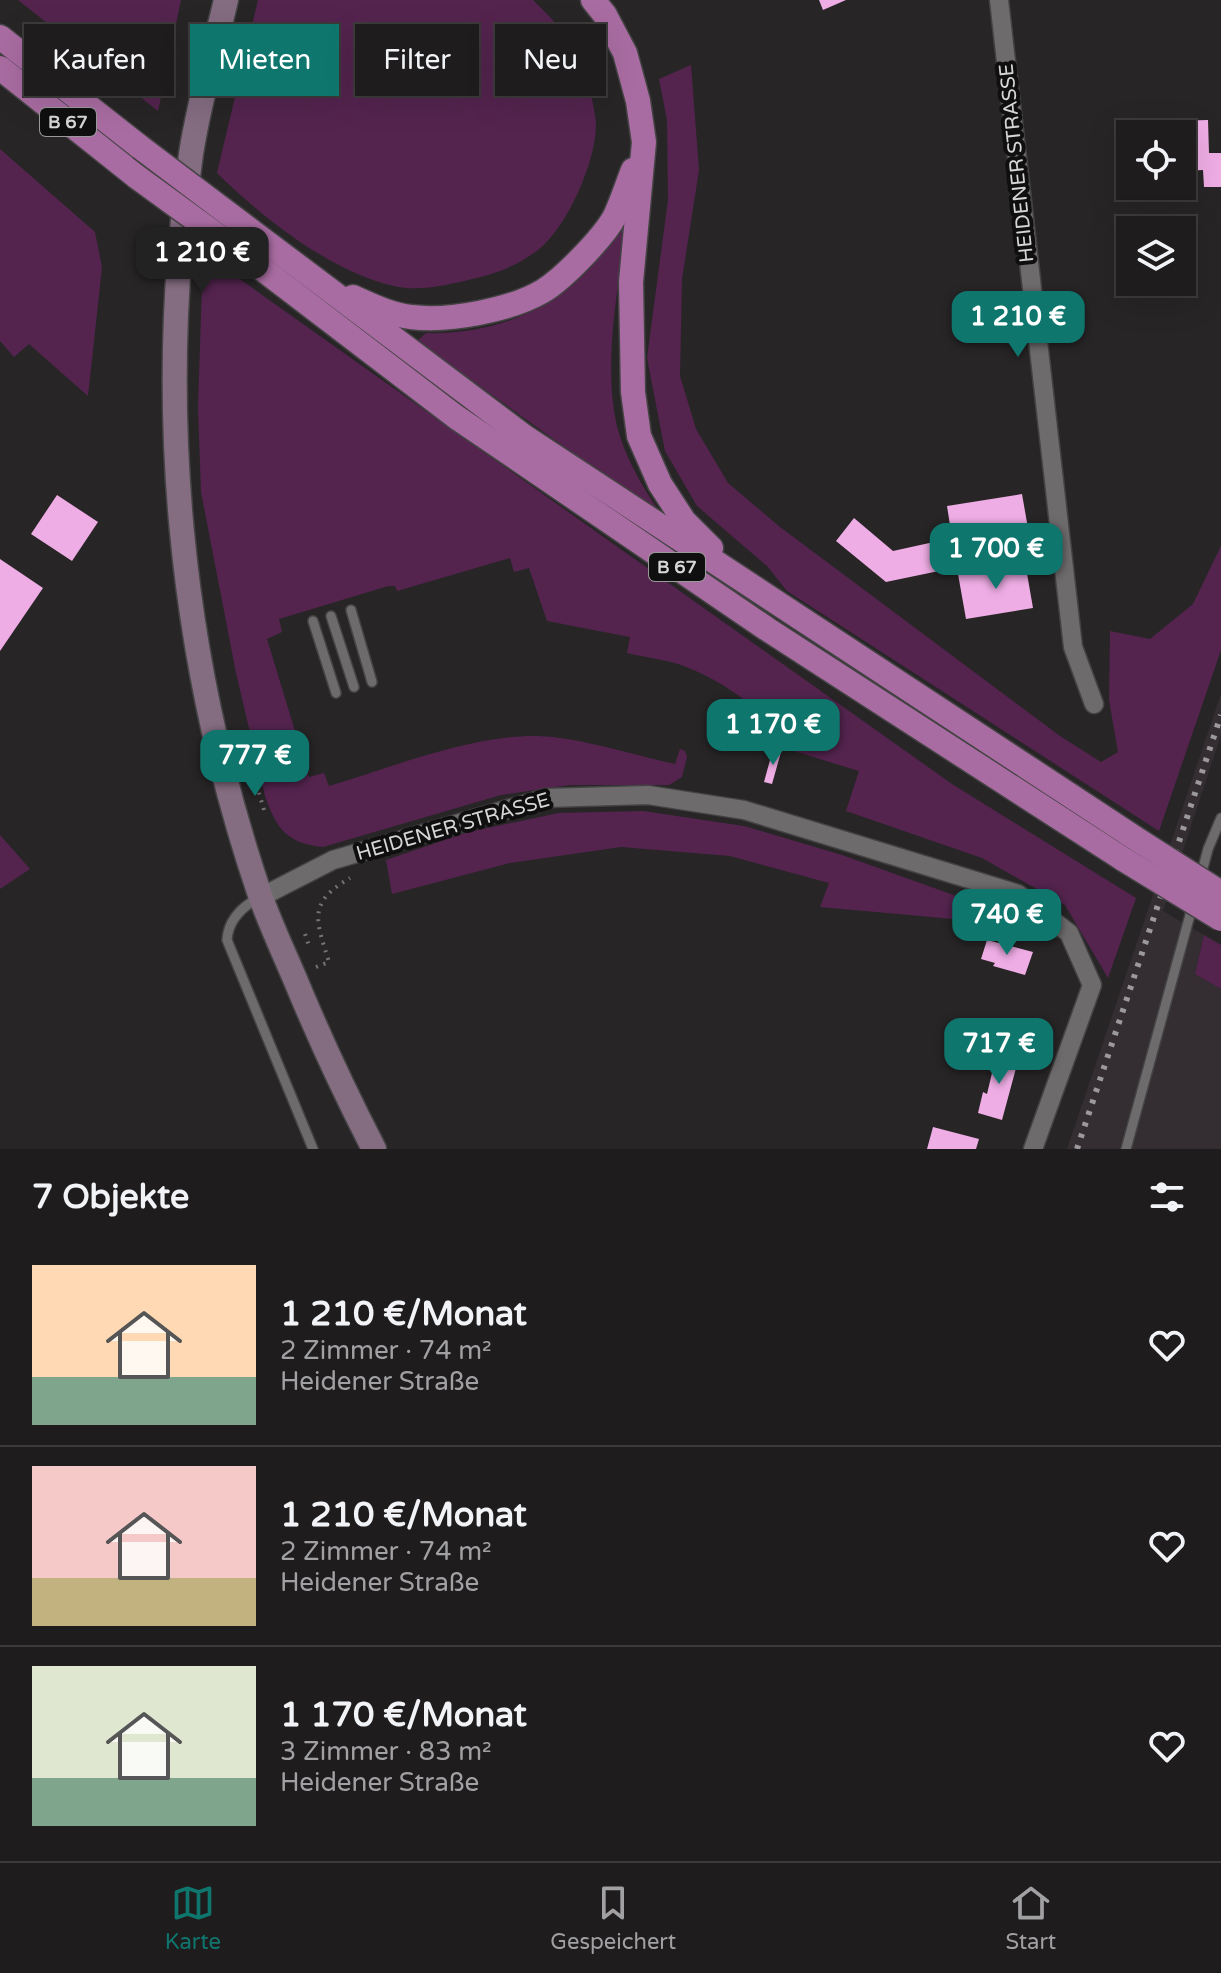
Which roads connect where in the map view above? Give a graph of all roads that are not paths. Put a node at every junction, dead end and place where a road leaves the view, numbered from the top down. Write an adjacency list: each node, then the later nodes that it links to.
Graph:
1 (226, 0): 19 (main road)
2 (593, 0): 6 (highway)
3 (999, 0): 15 (street, HEIDENER STRASSE)
4 (0, 37): 7 (highway, B 67, bridge)
5 (0, 68): 17 (highway, B 67, bridge)
6 (644, 142): 7 (highway); 8 (highway)
7 (250, 230): 8 (highway, B 67)
8 (777, 604): 17 (highway, B 67)
9 (351, 610): 12 (lane)
10 (331, 616): 13 (lane)
11 (313, 621): 14 (lane)
12 (372, 682)
13 (354, 687)
14 (336, 693)
15 (1094, 704)
16 (1221, 818): 24 (lane)
17 (1129, 849): 18 (highway, B 67, bridge); 20 (highway, B 67, bridge)
18 (1221, 893)
19 (261, 897): 21 (lane); 22 (main road); 23 (street, HEIDENER STRASSE)
20 (1221, 919)
21 (313, 1149)
22 (374, 1149)
23 (1033, 1149)
24 (1126, 1149)

